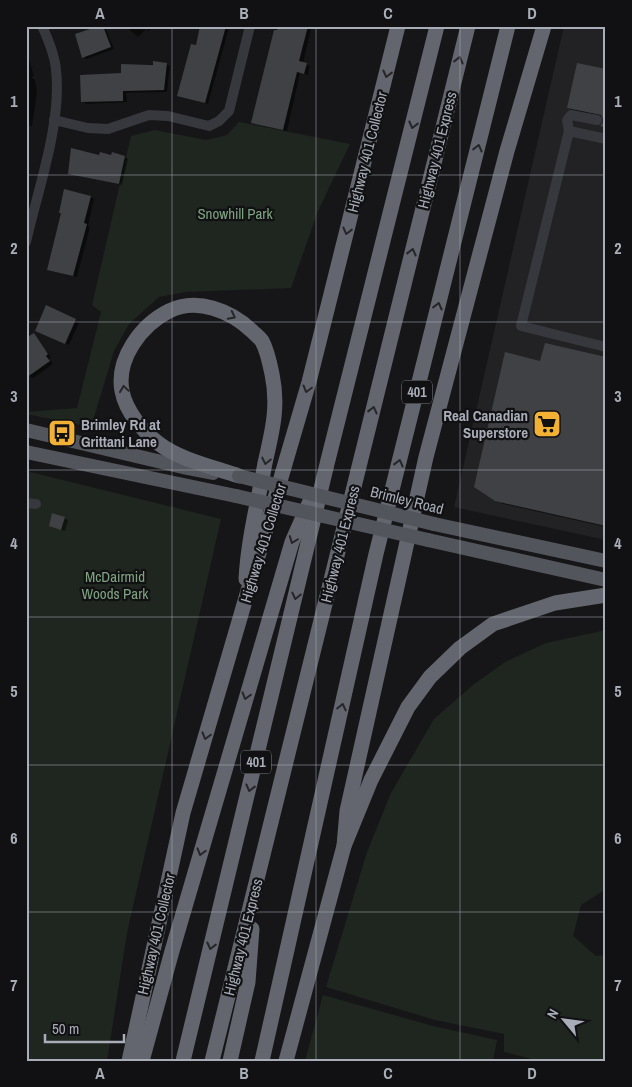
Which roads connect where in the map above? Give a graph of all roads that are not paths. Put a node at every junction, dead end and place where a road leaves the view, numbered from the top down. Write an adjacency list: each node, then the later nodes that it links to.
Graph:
1 (250, 26): 8 (street)
2 (398, 26): 21 (highway, Highway 401 Collector, one-way to 21)
3 (437, 26): 16 (highway, Highway 401 Express / 401, one-way to 16)
4 (468, 26): 23 (highway, Highway 401 Express / 401, one-way to 4)
5 (544, 26): 22 (highway)
6 (43, 27): 8 (street)
7 (508, 27): 29 (highway, 401, one-way to 7)
8 (54, 120): 12 (street)
9 (597, 120): 10 (street)
10 (569, 131): 11 (street); 13 (street)
11 (606, 139)
12 (26, 242)
13 (606, 347)
14 (26, 430): 17 (main road, Brimley Road)
15 (26, 452): 19 (main road, bridge)
16 (327, 464): 25 (highway, one-way to 25); 26 (highway, Highway 401 Express / 401, one-way to 26)
17 (239, 476): 18 (main road, Brimley Road, bridge); 21 (highway, one-way to 21)
18 (606, 561)
19 (606, 580)
20 (606, 595): 22 (highway)
21 (244, 605): 24 (highway, Highway 401 Collector, one-way to 24)
22 (344, 846): 30 (highway)
23 (257, 882): 27 (highway, Highway 401 Express / 401); 28 (highway)
24 (128, 1061)
25 (142, 1061)
26 (183, 1061)
27 (212, 1061)
28 (230, 1061)
29 (262, 1061)
30 (286, 1061)

